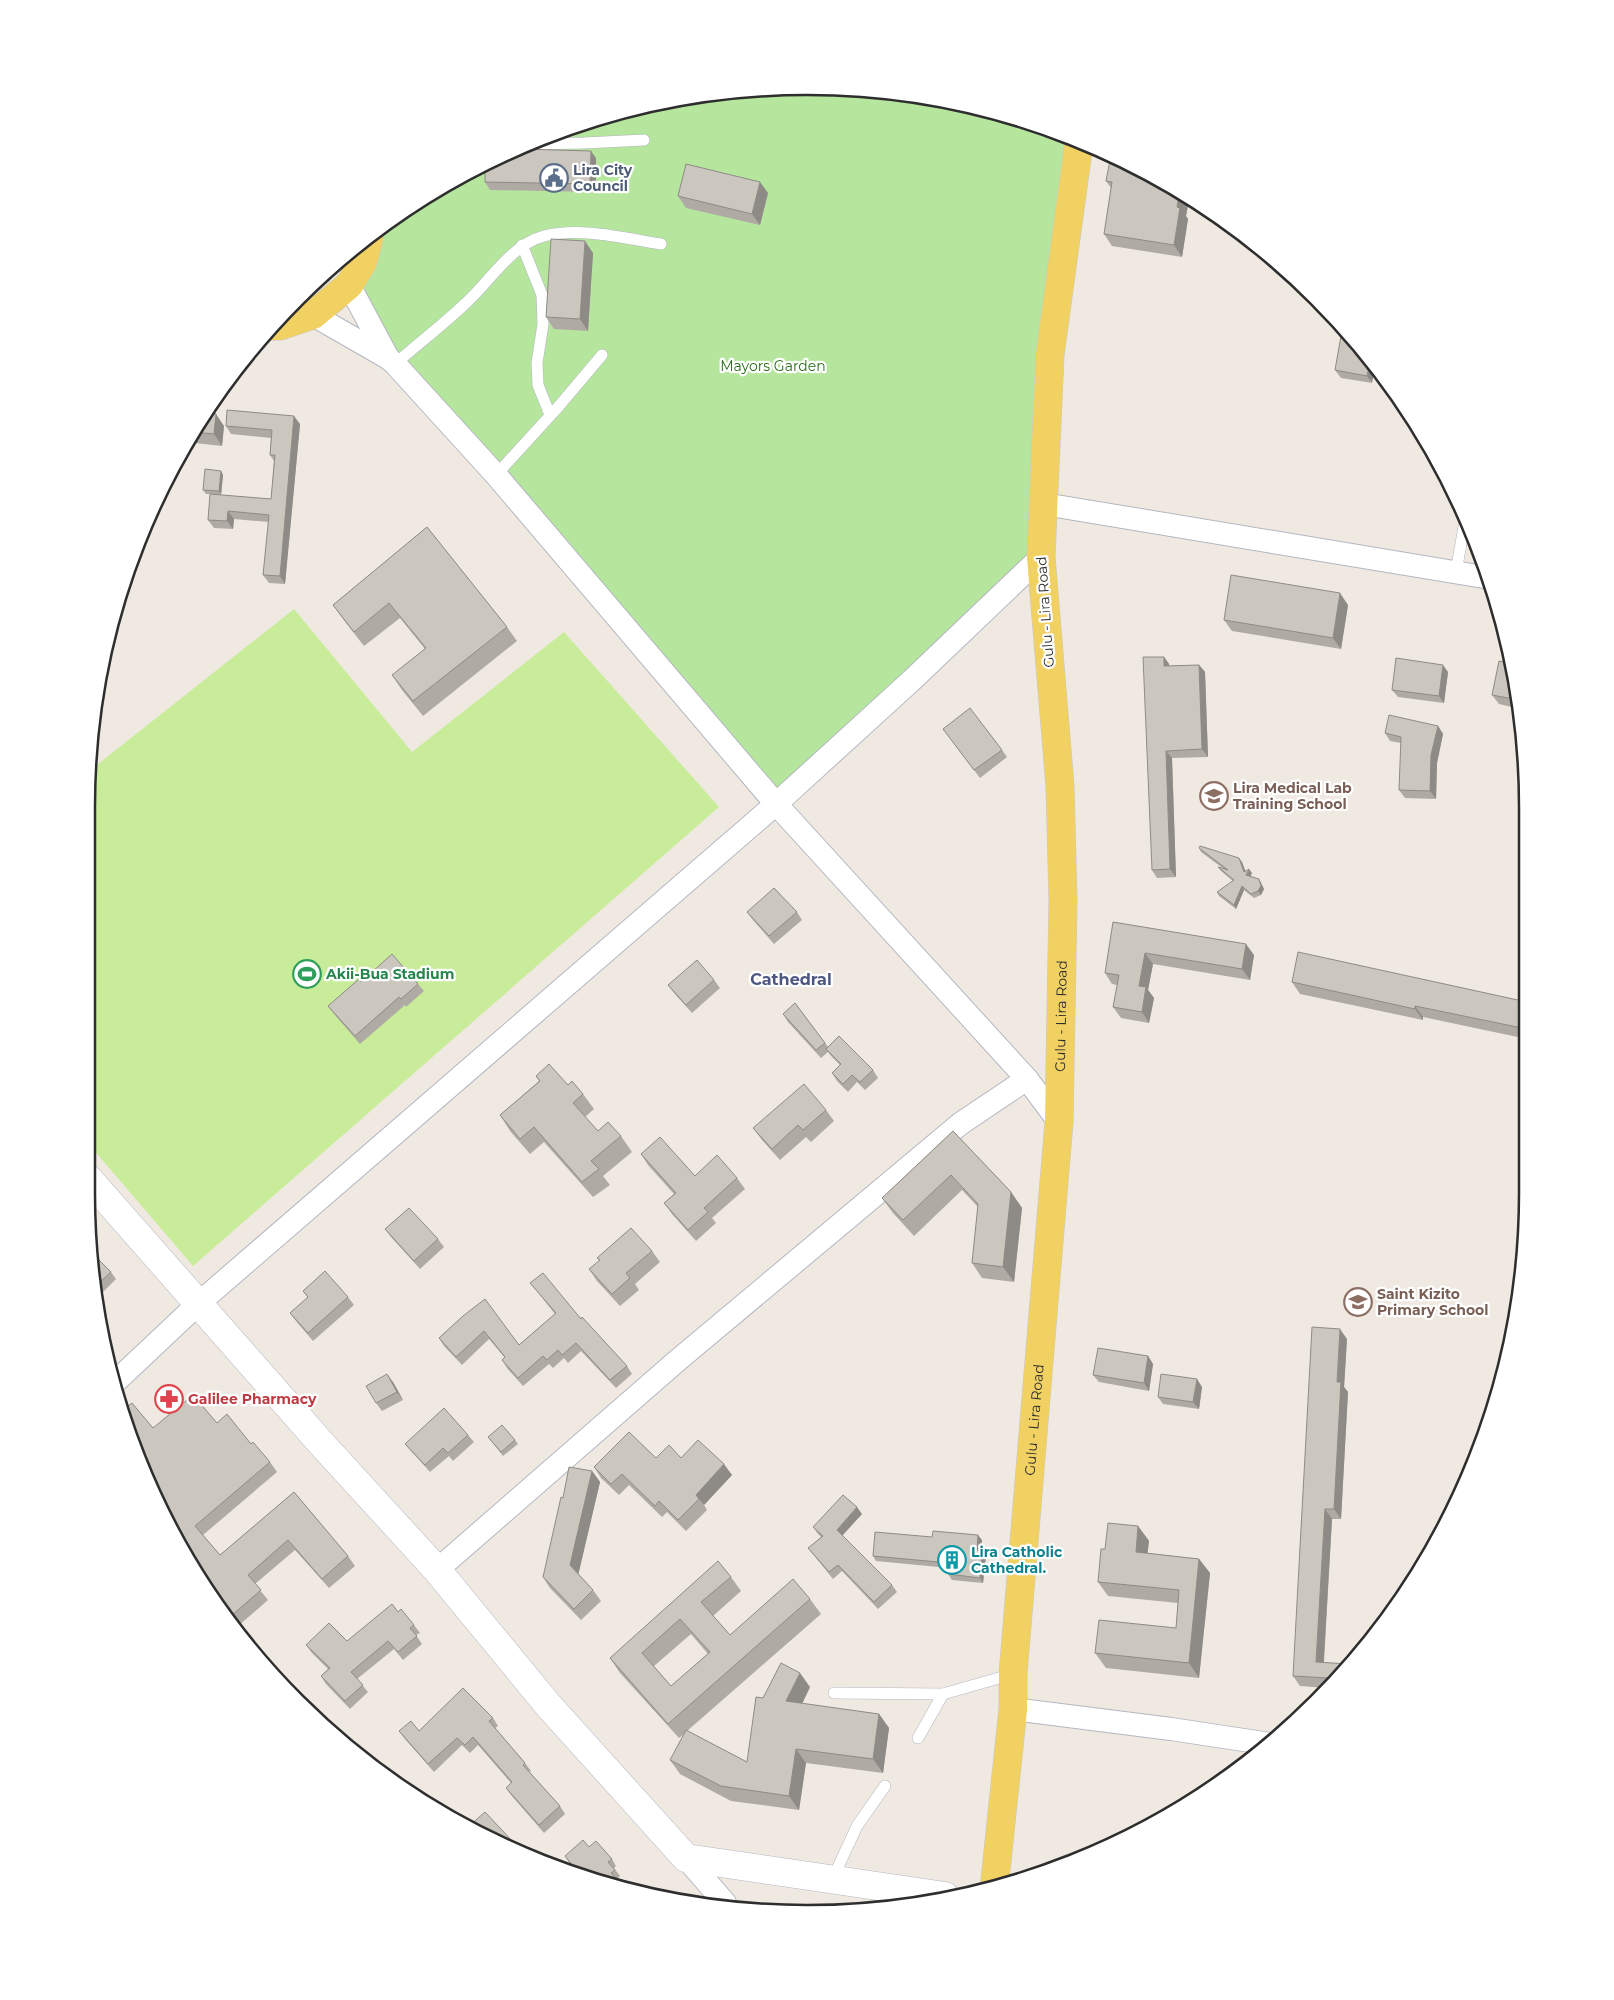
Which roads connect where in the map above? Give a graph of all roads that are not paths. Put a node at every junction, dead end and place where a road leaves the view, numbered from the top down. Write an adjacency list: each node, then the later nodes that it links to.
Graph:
1 (644, 140): 2 (lane)
2 (549, 144)
3 (1079, 149): 14 (main road, Gulu - Lira Road)
4 (660, 244): 5 (lane)
5 (522, 245): 11 (lane); 12 (lane)
6 (366, 248): 7 (main road)
7 (349, 285): 8 (main road); 11 (street)
8 (313, 315): 9 (main road); 11 (street)
9 (286, 323)
10 (602, 355): 12 (lane)
11 (391, 361): 13 (street)
12 (550, 415): 13 (lane)
13 (496, 475): 19 (street)
14 (1044, 504): 16 (main road, Gulu - Lira Road); 17 (street)
15 (1463, 531): 17 (lane)
16 (1041, 557): 19 (street); 21 (main road, Gulu - Lira Road)
17 (1456, 572): 18 (street)
18 (1480, 576)
19 (776, 804): 20 (street); 23 (street)
20 (1027, 1079): 21 (street); 25 (street)
21 (1059, 1122): 26 (main road, Gulu - Lira Road)
22 (95, 1186): 23 (main road)
23 (199, 1303): 24 (street); 25 (main road)
24 (119, 1378)
25 (437, 1570): 33 (main road)
26 (1013, 1674): 28 (lane); 29 (main road, Gulu - Lira Road)
27 (834, 1693): 28 (lane)
28 (943, 1694): 30 (lane)
29 (1013, 1709): 31 (street); 35 (main road, Gulu - Lira Road)
30 (918, 1738)
31 (1259, 1742)
32 (885, 1786): 34 (lane)
33 (686, 1858): 34 (main road); 37 (street)
34 (832, 1880): 36 (main road)
35 (995, 1880)
36 (930, 1894)
37 (722, 1900)

